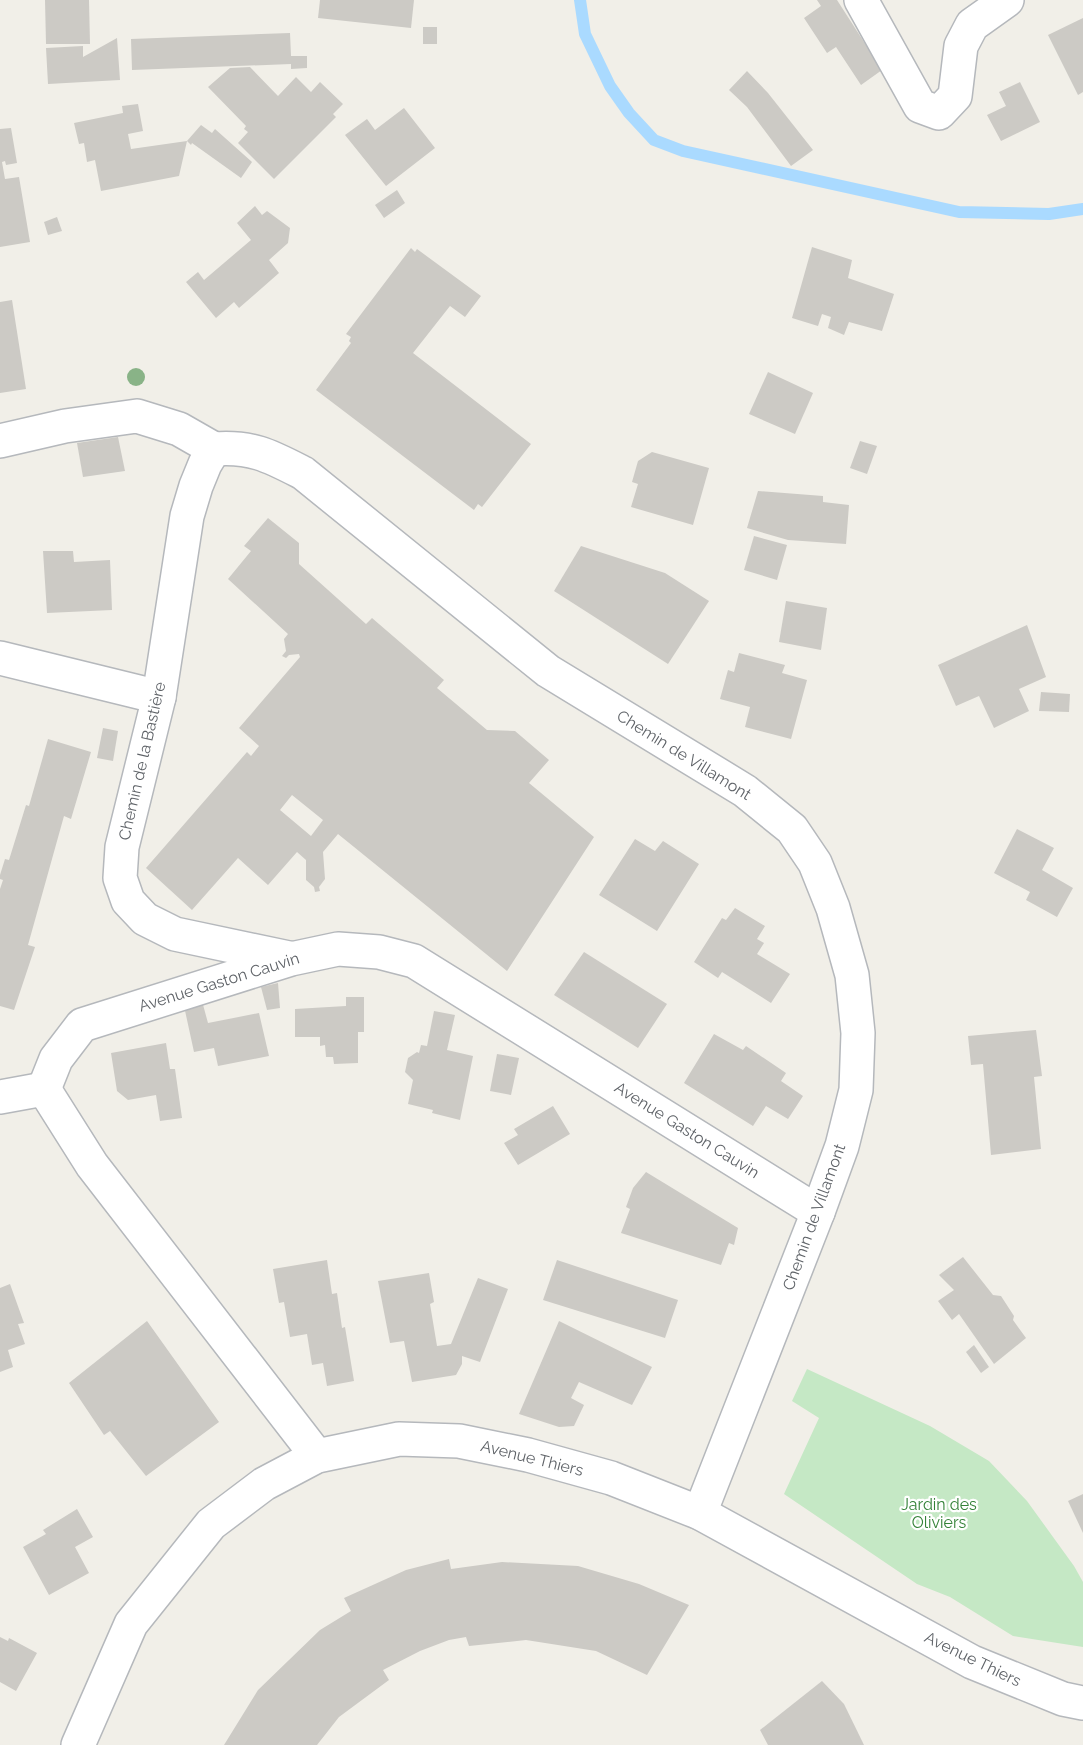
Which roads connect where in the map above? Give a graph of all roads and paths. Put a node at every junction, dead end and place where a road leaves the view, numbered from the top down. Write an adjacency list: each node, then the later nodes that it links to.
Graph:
1 (861, 0): 2 (street)
2 (1007, 0)
3 (0, 441): 4 (street)
4 (214, 449): 6 (street, Chemin de la Bastière); 10 (street, Chemin de Villamont)
5 (0, 658): 6 (street)
6 (159, 698): 7 (street, Chemin de la Bastière)
7 (291, 958): 8 (street, Avenue Gaston Cauvin); 10 (street, Avenue Gaston Cauvin)
8 (44, 1089): 9 (street); 11 (street)
9 (0, 1097)
10 (818, 1212): 12 (street, Chemin de Villamont)
11 (317, 1456): 12 (street, Avenue Thiers); 14 (street, Avenue Thiers)
12 (700, 1513): 13 (street, Avenue Thiers)
13 (1083, 1703)
14 (78, 1745)

